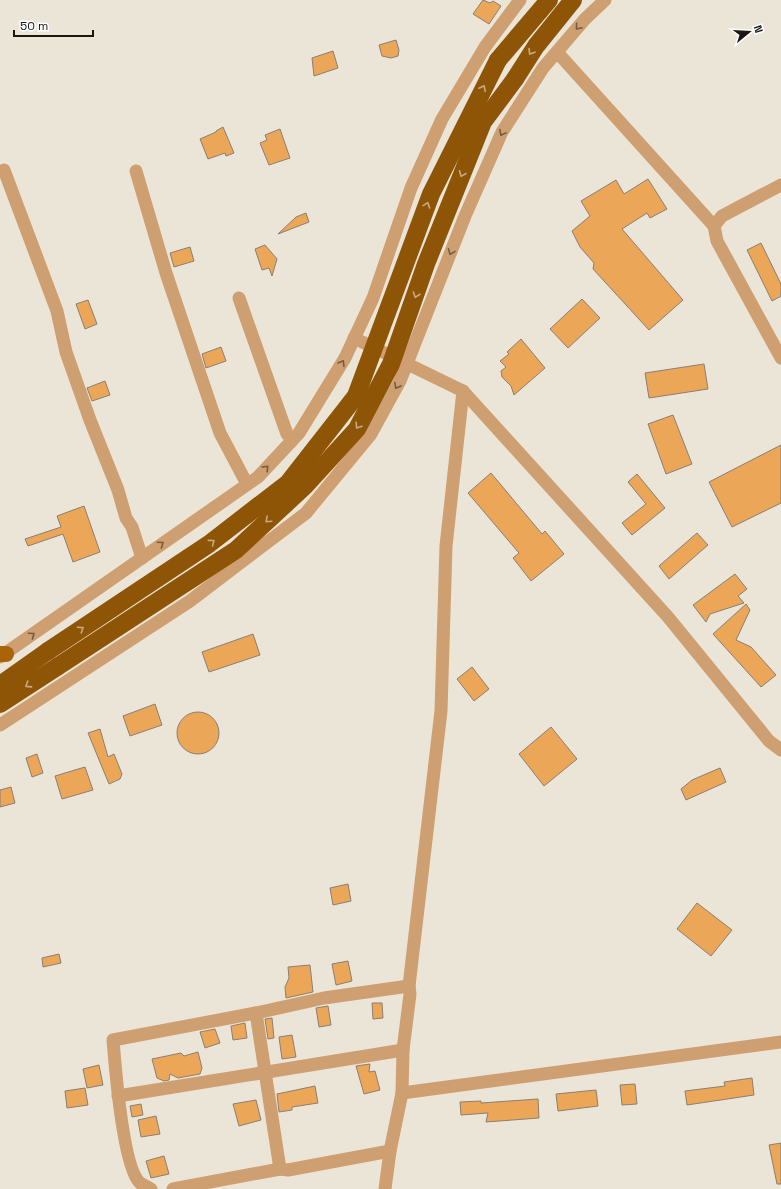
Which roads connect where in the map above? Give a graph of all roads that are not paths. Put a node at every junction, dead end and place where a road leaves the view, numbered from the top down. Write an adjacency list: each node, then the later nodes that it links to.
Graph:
1 (520, 0): 11 (street)
2 (549, 0): 19 (highway, one-way to 2, bridge)
3 (573, 0): 20 (highway, one-way to 20, bridge)
4 (605, 0): 5 (street, one-way to 5)
5 (557, 52): 9 (street); 13 (street, one-way to 13)
6 (4, 170): 17 (street)
7 (136, 171): 16 (street)
8 (781, 185): 9 (street)
9 (714, 226): 12 (street)
10 (239, 298): 15 (street)
11 (354, 338): 13 (street); 15 (street, one-way to 11)
12 (781, 358)
13 (407, 364): 14 (street); 21 (street, one-way to 21)
14 (463, 391): 22 (street); 23 (street)
15 (291, 442): 16 (street, one-way to 15)
16 (247, 484): 17 (street, one-way to 16)
17 (142, 558): 18 (street, one-way to 17)
18 (2, 655)
19 (0, 685)
20 (0, 704)
21 (0, 725)
22 (781, 750)
23 (409, 986): 24 (street); 26 (street)
24 (256, 1013): 27 (street); 29 (street)
25 (781, 1042): 28 (street)
26 (403, 1050): 27 (street); 28 (street)
27 (264, 1074): 29 (street); 31 (street)
28 (402, 1093): 30 (street)
29 (118, 1096): 32 (street)
30 (390, 1151): 31 (street); 34 (street)
31 (280, 1169): 33 (street)
32 (151, 1189)
33 (173, 1189)
34 (386, 1189)

